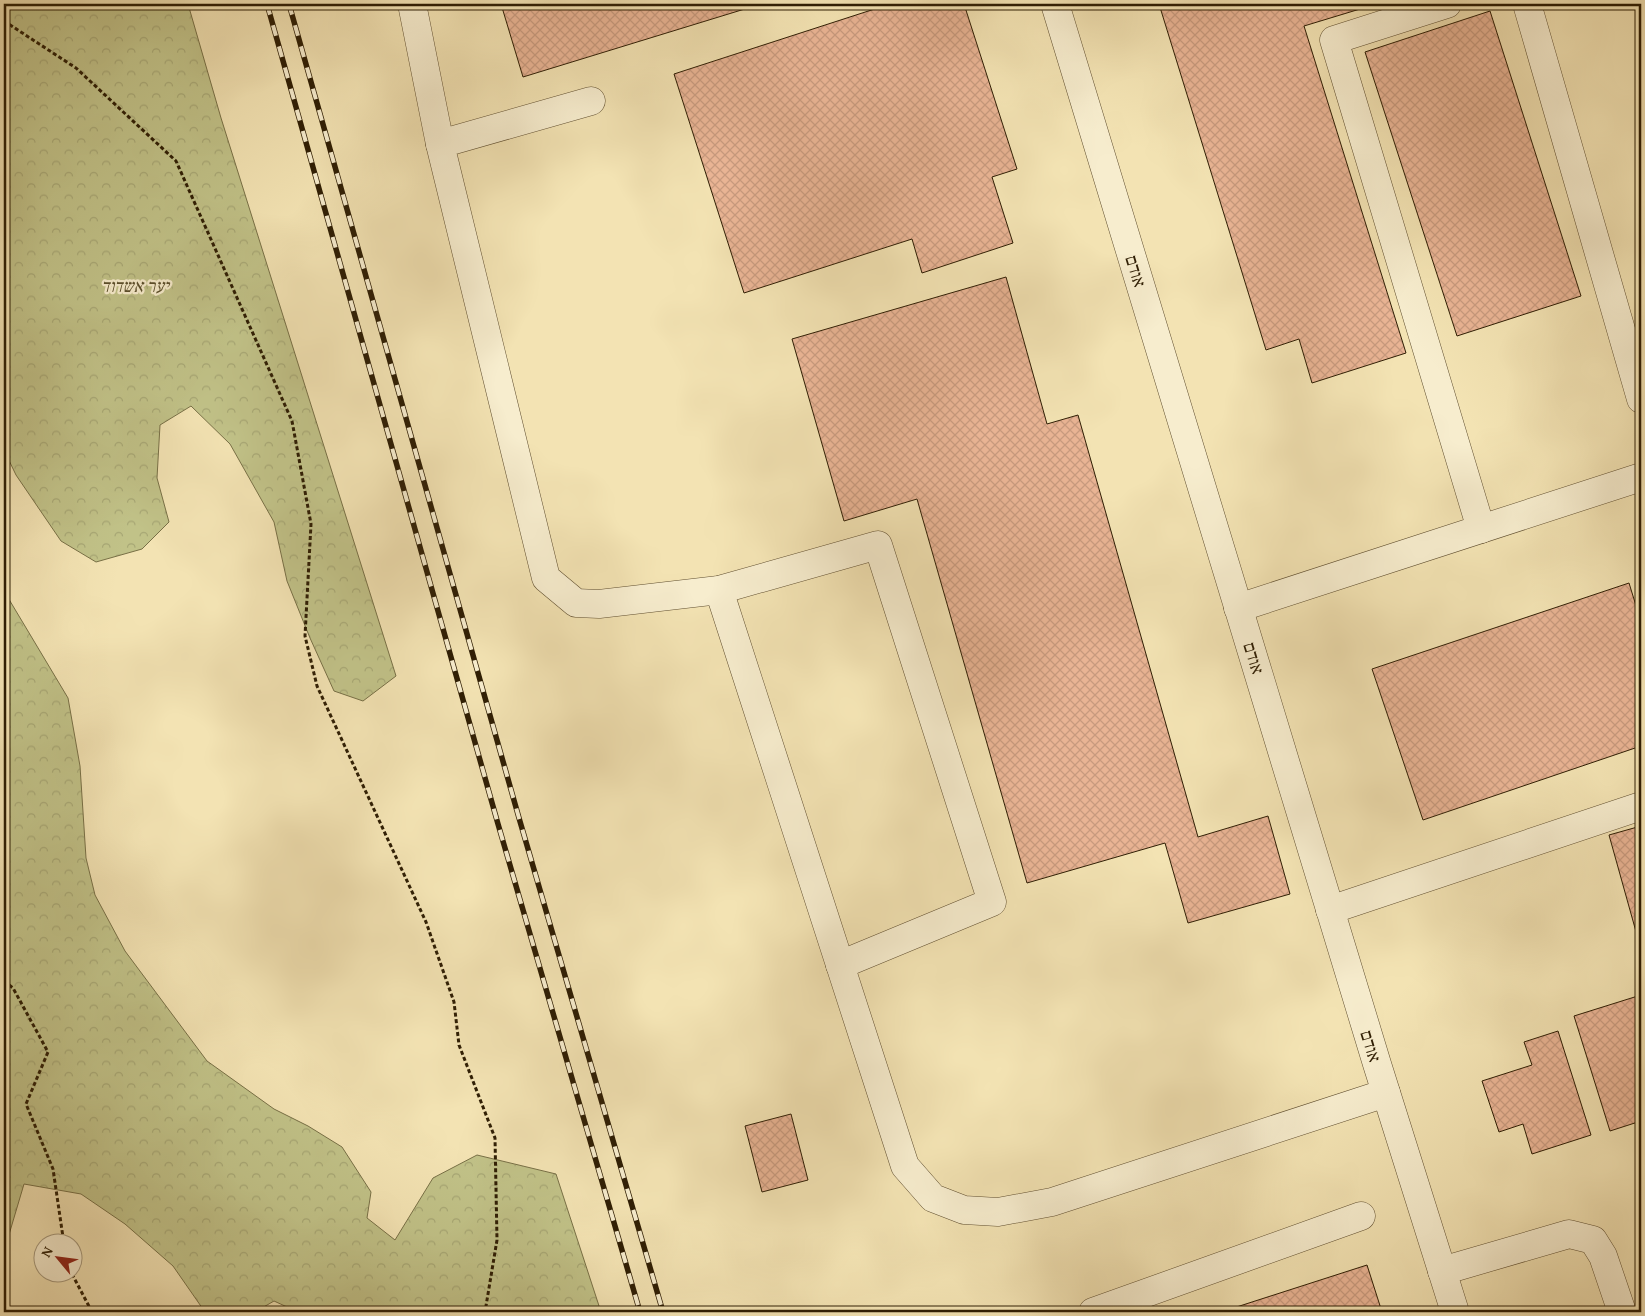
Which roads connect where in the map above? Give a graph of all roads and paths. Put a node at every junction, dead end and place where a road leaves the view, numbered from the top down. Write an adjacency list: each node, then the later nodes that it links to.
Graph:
1 (412, 4): 7 (street)
2 (1055, 4): 12 (street, אודם)
3 (1447, 4): 10 (street)
4 (1528, 4): 8 (street)
5 (4, 21): 23 (path)
6 (590, 100): 7 (street)
7 (440, 144): 11 (street)
8 (1641, 400)
9 (1641, 477): 10 (street)
10 (1481, 529): 12 (street)
11 (719, 590): 15 (street); 15 (street)
12 (1238, 608): 14 (street, אודם)
13 (1641, 806): 14 (street)
14 (1330, 910): 17 (street, אודם)
15 (840, 965): 17 (street)
16 (4, 981): 19 (path)
17 (1386, 1093): 20 (street, אודם)
18 (1361, 1216): 24 (street)
19 (63, 1234)
20 (1442, 1271): 25 (street, אודם); 26 (street)
21 (77, 1284): 22 (path)
22 (92, 1312)
23 (485, 1312)
24 (1093, 1312)
25 (1455, 1312)
26 (1622, 1312)

